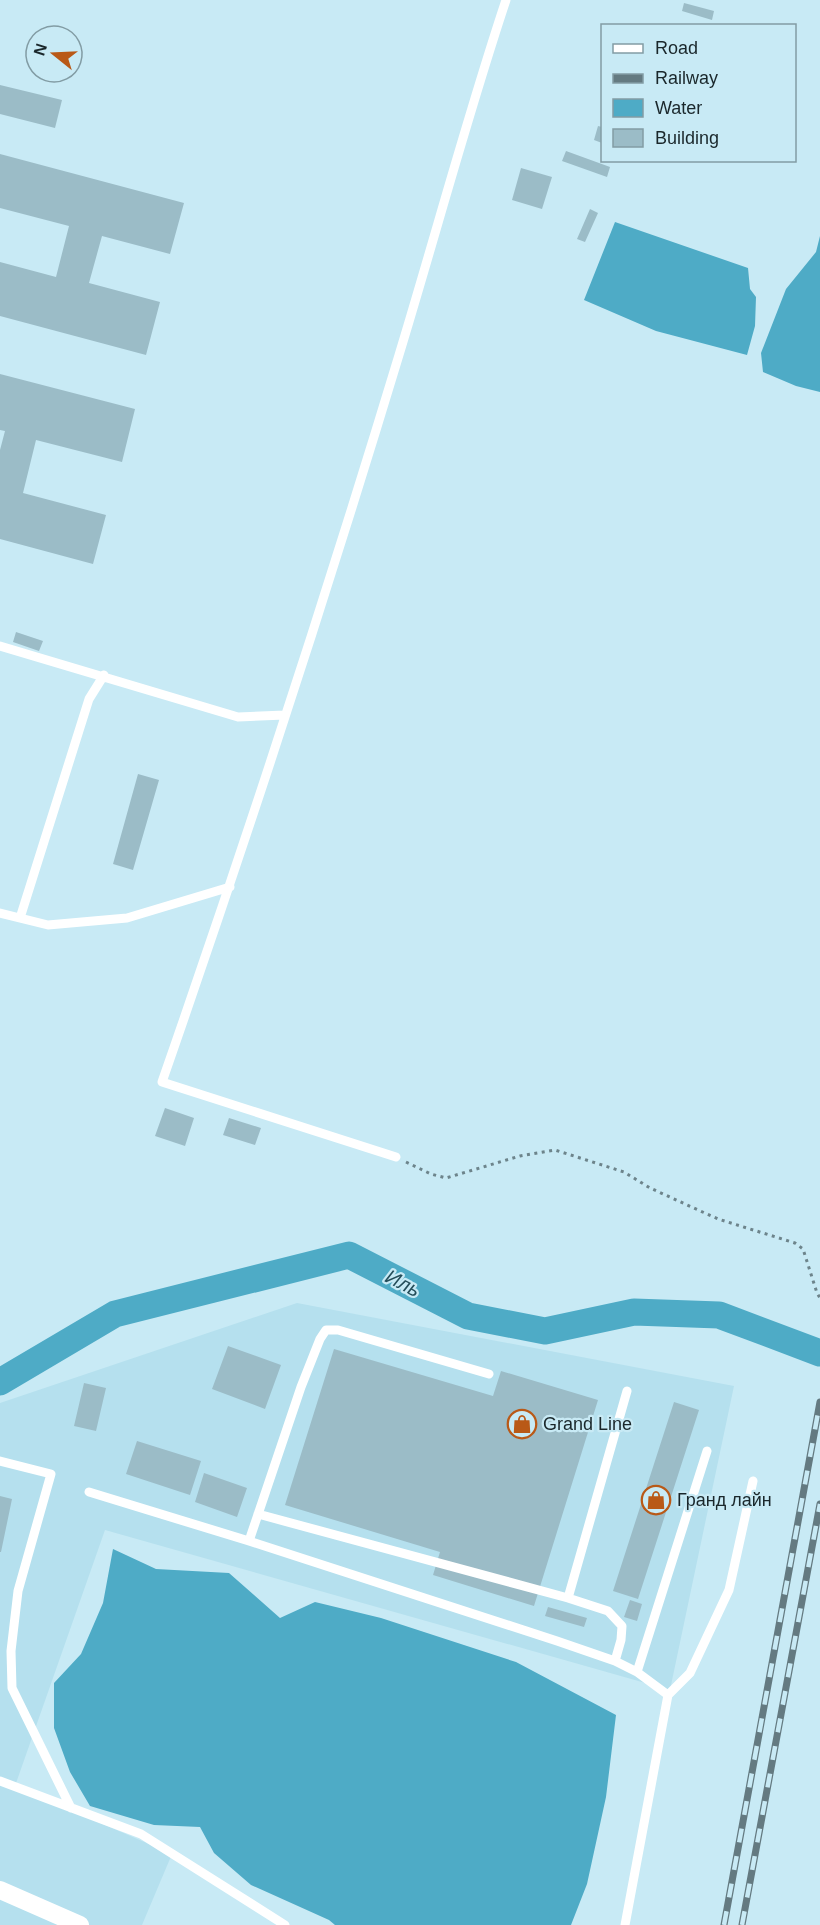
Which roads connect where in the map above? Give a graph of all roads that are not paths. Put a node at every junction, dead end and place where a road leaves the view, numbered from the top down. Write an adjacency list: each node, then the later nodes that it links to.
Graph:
1 (506, 0): 4 (lane)
2 (0, 646): 3 (lane)
3 (104, 675): 4 (lane); 7 (lane)
4 (285, 715): 5 (lane)
5 (230, 887): 7 (lane); 8 (lane)
6 (0, 913): 7 (lane)
7 (20, 918)
8 (396, 1157)
9 (489, 1374): 15 (lane)
10 (627, 1391): 17 (lane)
11 (707, 1451): 19 (lane)
12 (0, 1461): 22 (lane)
13 (753, 1481): 20 (lane)
14 (89, 1492): 16 (lane)
15 (258, 1514): 16 (lane); 17 (lane)
16 (249, 1541): 18 (lane)
17 (568, 1598): 18 (lane)
18 (615, 1661): 19 (lane)
19 (638, 1672): 20 (lane)
20 (668, 1695): 26 (lane)
21 (0, 1781): 22 (lane)
22 (71, 1808): 25 (lane)
23 (0, 1890): 24 (street)
24 (80, 1925)
25 (285, 1925)
26 (625, 1925)

